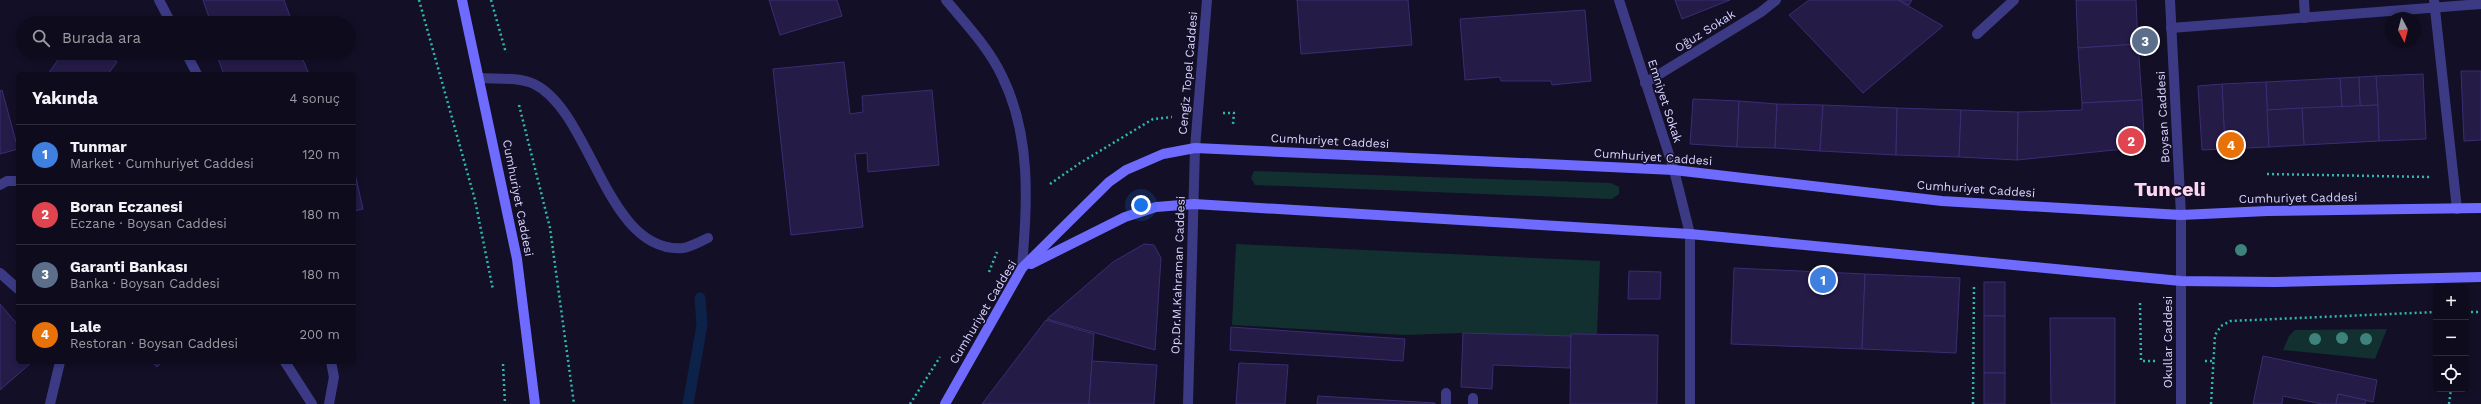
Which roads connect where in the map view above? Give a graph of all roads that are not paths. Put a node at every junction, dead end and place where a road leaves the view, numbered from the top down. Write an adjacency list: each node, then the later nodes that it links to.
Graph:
1 (159, 0): 12 (street)
2 (462, 0): 18 (main road, Cumhuriyet Caddesi)
3 (946, 0): 30 (street)
4 (1207, 0): 20 (street, Cengiz Topel Caddesi)
5 (1619, 0): 19 (street, Emniyet Sokak)
6 (1776, 0): 19 (street, Oğuz Sokak)
7 (2014, 0): 15 (street)
8 (2170, 0): 14 (street, Boysan Caddesi)
9 (2304, 0): 13 (street)
10 (2435, 4): 11 (street); 13 (street); 26 (street)
11 (2481, 4)
12 (167, 16)
13 (2305, 18): 14 (street)
14 (2171, 28): 27 (street, Boysan Caddesi)
15 (1977, 34)
16 (190, 60): 17 (street)
17 (196, 72)
18 (480, 78): 29 (street); 42 (main road, Cumhuriyet Caddesi)
19 (1645, 83): 21 (street, Emniyet Sokak)
20 (1195, 148): 21 (main road, Cumhuriyet Caddesi); 24 (street, Op.Dr.M.Kahraman Caddesi); 30 (main road, Cumhuriyet Caddesi)
21 (1674, 170): 27 (main road, Cumhuriyet Caddesi); 28 (street, Emniyet Sokak)
22 (16, 181): 23 (street)
23 (0, 185)
24 (1194, 204): 28 (main road); 30 (main road); 44 (street, Op.Dr.M.Kahraman Caddesi)
25 (2481, 208): 26 (main road, Cumhuriyet Caddesi)
26 (2457, 209): 27 (main road, Cumhuriyet Caddesi)
27 (2181, 215): 33 (street, Boysan Caddesi)
28 (1690, 234): 33 (main road); 46 (street, Emniyet Sokak)
29 (708, 238)
30 (1022, 268): 43 (main road, Cumhuriyet Caddesi)
31 (0, 273): 34 (street)
32 (2481, 277): 33 (main road)
33 (2181, 281): 47 (street, Okullar Caddesi)
34 (16, 287)
35 (60, 364): 39 (street)
36 (286, 364): 40 (street)
37 (332, 364): 41 (street)
38 (1446, 394): 45 (street)
39 (50, 404)
40 (312, 404)
41 (329, 404)
42 (535, 404)
43 (944, 404)
44 (1188, 404)
45 (1446, 404)
46 (1690, 404)
47 (2181, 404)

